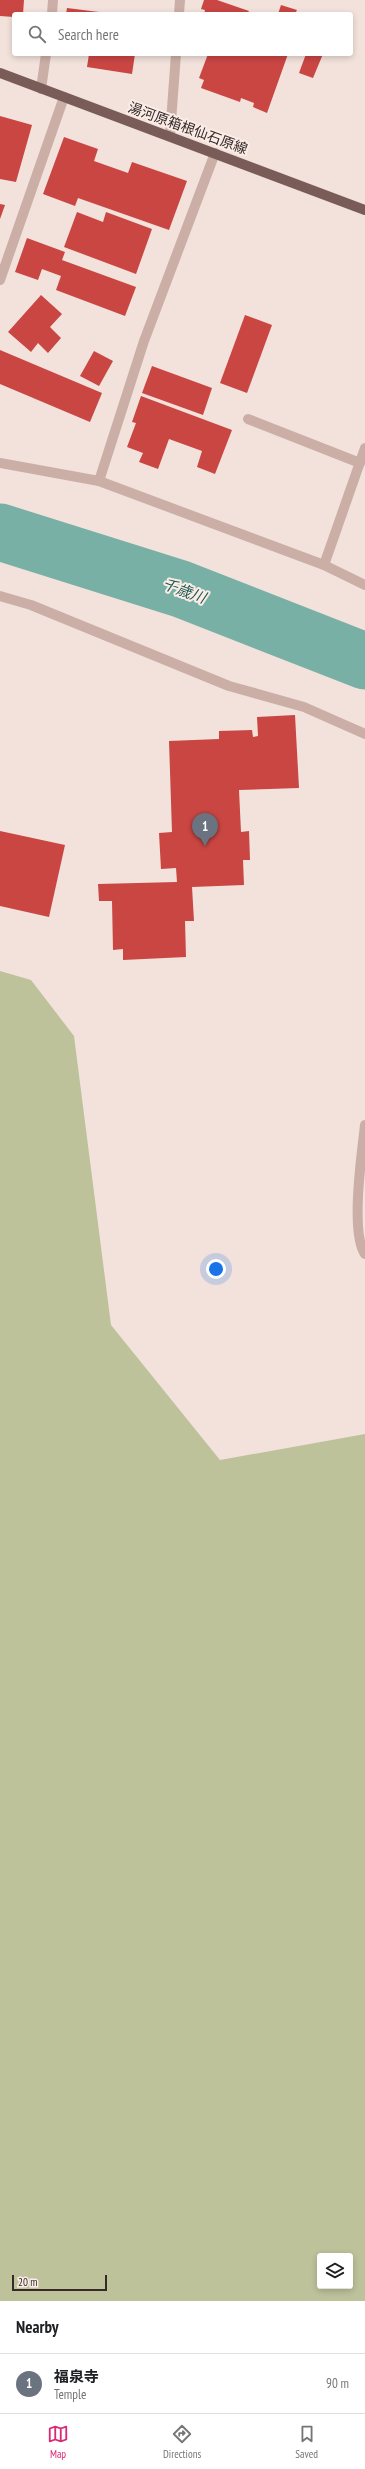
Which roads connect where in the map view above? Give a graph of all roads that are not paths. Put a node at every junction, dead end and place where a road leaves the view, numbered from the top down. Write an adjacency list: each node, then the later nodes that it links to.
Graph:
1 (53, 0): 3 (street)
2 (180, 0): 4 (street)
3 (52, 12)
4 (179, 12)
5 (46, 56): 8 (street)
6 (176, 56): 10 (street)
7 (0, 73): 8 (main road, 湯河原箱根仙石原線)
8 (42, 89): 9 (main road, 湯河原箱根仙石原線)
9 (64, 97): 10 (main road, 湯河原箱根仙石原線); 13 (street)
10 (170, 135): 11 (main road, 湯河原箱根仙石原線)
11 (215, 153): 12 (main road, 湯河原箱根仙石原線); 18 (street)
12 (365, 210)
13 (0, 280)
14 (248, 419): 17 (street)
15 (365, 448): 17 (street)
16 (0, 463): 18 (street)
17 (360, 463): 19 (street)
18 (99, 481): 19 (street)
19 (324, 565): 20 (street)
20 (365, 585)
21 (0, 596): 22 (street)
22 (365, 734)
23 (365, 1125): 24 (street)
24 (365, 1254)

